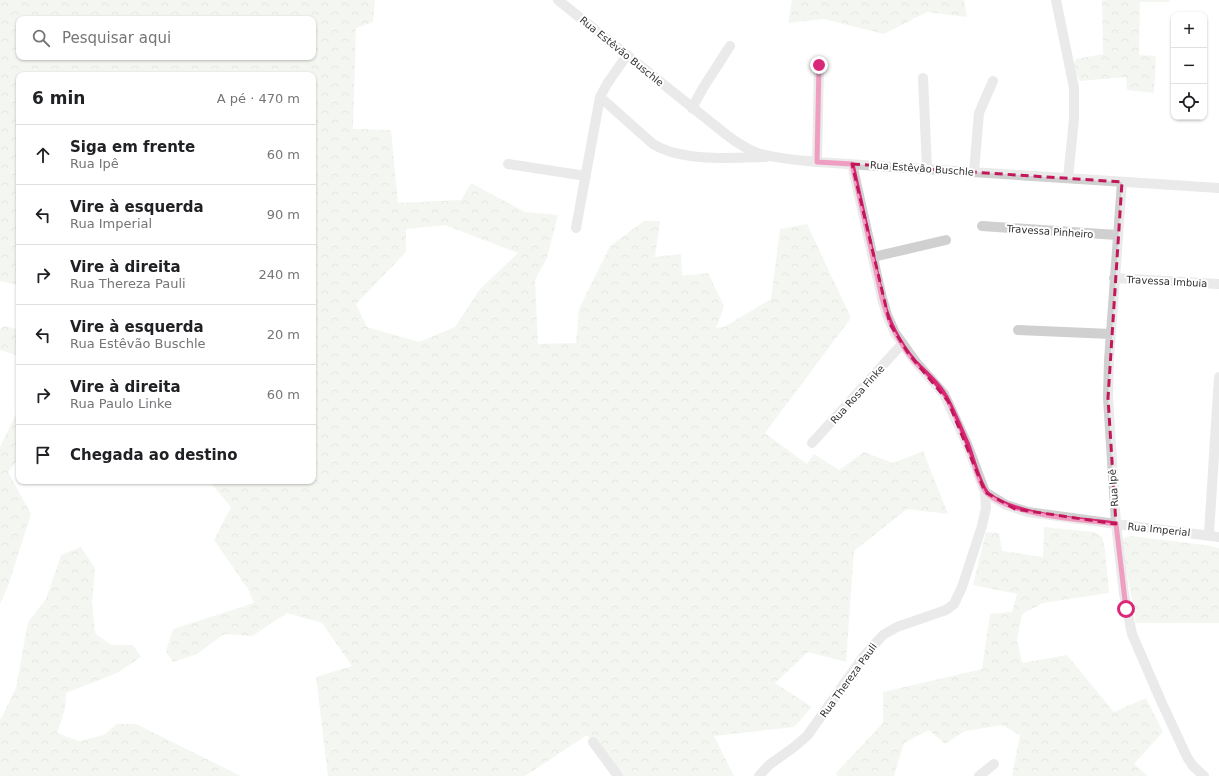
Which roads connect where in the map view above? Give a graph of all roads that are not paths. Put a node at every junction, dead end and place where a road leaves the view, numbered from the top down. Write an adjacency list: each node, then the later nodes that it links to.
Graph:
1 (558, 0): 4 (street, Rua Estêvão Buschle)
2 (1056, 0): 17 (street)
3 (730, 46): 9 (street)
4 (626, 55): 8 (street); 9 (street, Rua Estêvão Buschle)
5 (819, 65): 11 (street)
6 (923, 78): 14 (street)
7 (993, 81): 15 (street)
8 (600, 97): 10 (street); 16 (street)
9 (692, 108): 10 (street, Rua Estêvão Buschle)
10 (773, 157): 11 (street, Rua Estêvão Buschle)
11 (817, 162): 13 (street, Rua Estêvão Buschle)
12 (508, 164): 16 (street)
13 (852, 164): 14 (street, Rua Estêvão Buschle); 24 (street, Rua Thereza Pauli)
14 (927, 169): 15 (street, Rua Estêvão Buschle)
15 (974, 172): 17 (street, Rua Estêvão Buschle)
16 (586, 176): 21 (street)
17 (1068, 178): 18 (street, Rua Estêvão Buschle)
18 (1122, 182): 19 (street, Rua Estêvão Buschle); 22 (street, Rua Ipê)
19 (1219, 188)
20 (982, 226): 22 (street, Travessa Pinheiro)
21 (576, 228)
22 (1118, 235): 25 (street, Rua Ipê)
23 (946, 240): 24 (street)
24 (873, 257): 29 (street, Rua Thereza Pauli)
25 (1114, 278): 26 (street, Travessa Imbuia); 28 (street, Rua Ipê)
26 (1219, 284)
27 (1018, 330): 28 (street)
28 (1110, 334): 33 (street, Rua Ipê)
29 (902, 344): 31 (street, Rua Rosa Finke); 32 (street, Rua Thereza Pauli)
30 (1219, 377): 34 (street)
31 (812, 443)
32 (985, 492): 33 (street, Rua Imperial); 38 (street, Rua Thereza Pauli)
33 (1116, 524): 34 (street, Rua Imperial); 40 (street, Rua Ipê)
34 (1214, 536)
35 (593, 742): 37 (street)
36 (994, 764): 39 (street)
37 (618, 776)
38 (759, 776)
39 (980, 776)
40 (1204, 776)

